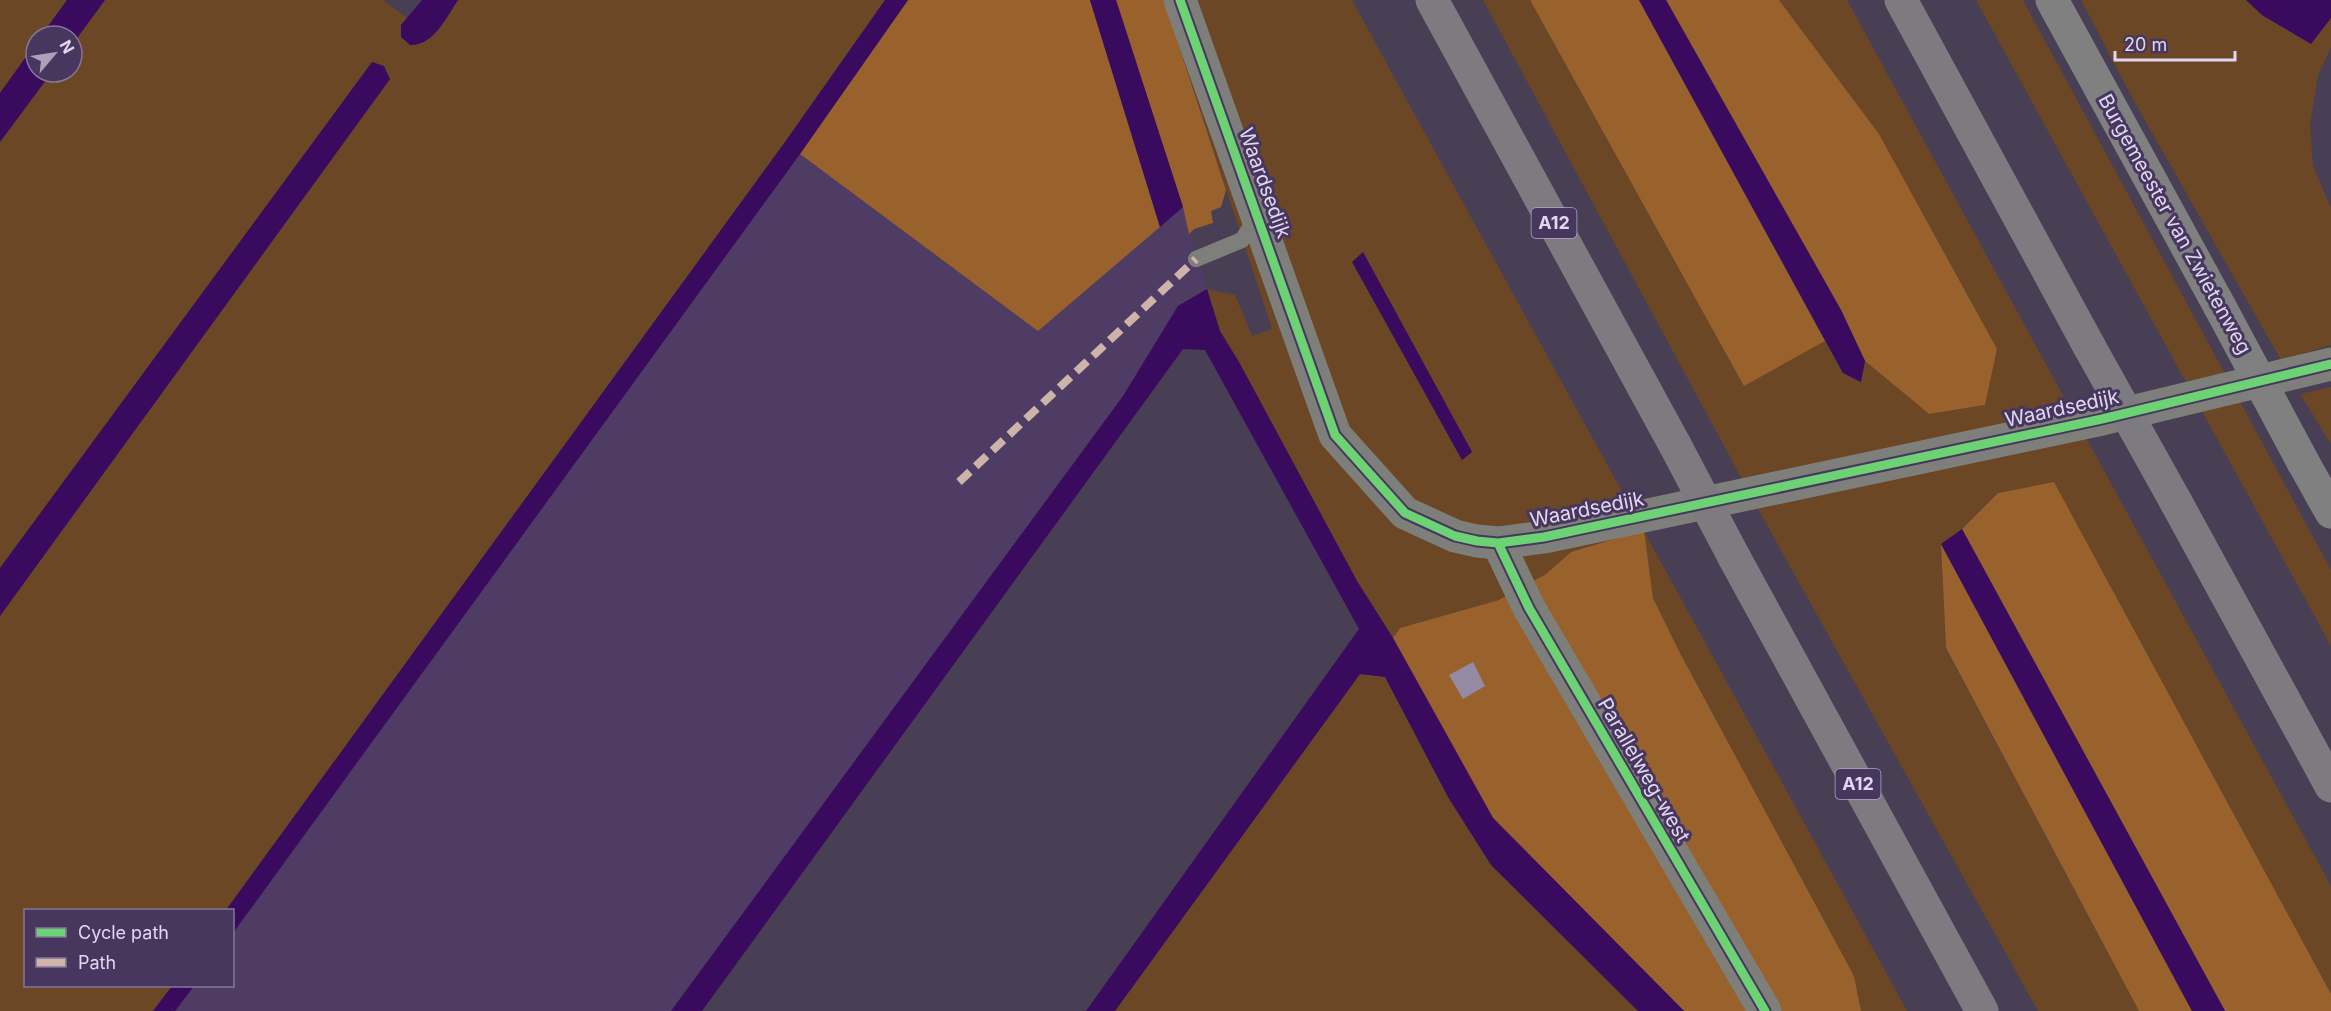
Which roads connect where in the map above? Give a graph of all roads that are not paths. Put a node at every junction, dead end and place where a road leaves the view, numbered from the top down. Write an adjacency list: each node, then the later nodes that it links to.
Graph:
1 (1180, 0): 5 (street, Waardsedijk)
2 (1432, 0): 12 (highway, A12, bridge)
3 (1900, 0): 10 (highway, bridge)
4 (2052, 0): 8 (main road, Burgemeester van Zwietenweg, bridge)
5 (1257, 217): 6 (lane); 9 (street, Waardsedijk)
6 (1197, 259)
7 (2331, 364): 9 (street, Waardsedijk)
8 (2331, 513)
9 (1498, 543): 11 (street, Parallelweg-west)
10 (2331, 786)
11 (1765, 1011)
12 (1982, 1011)

